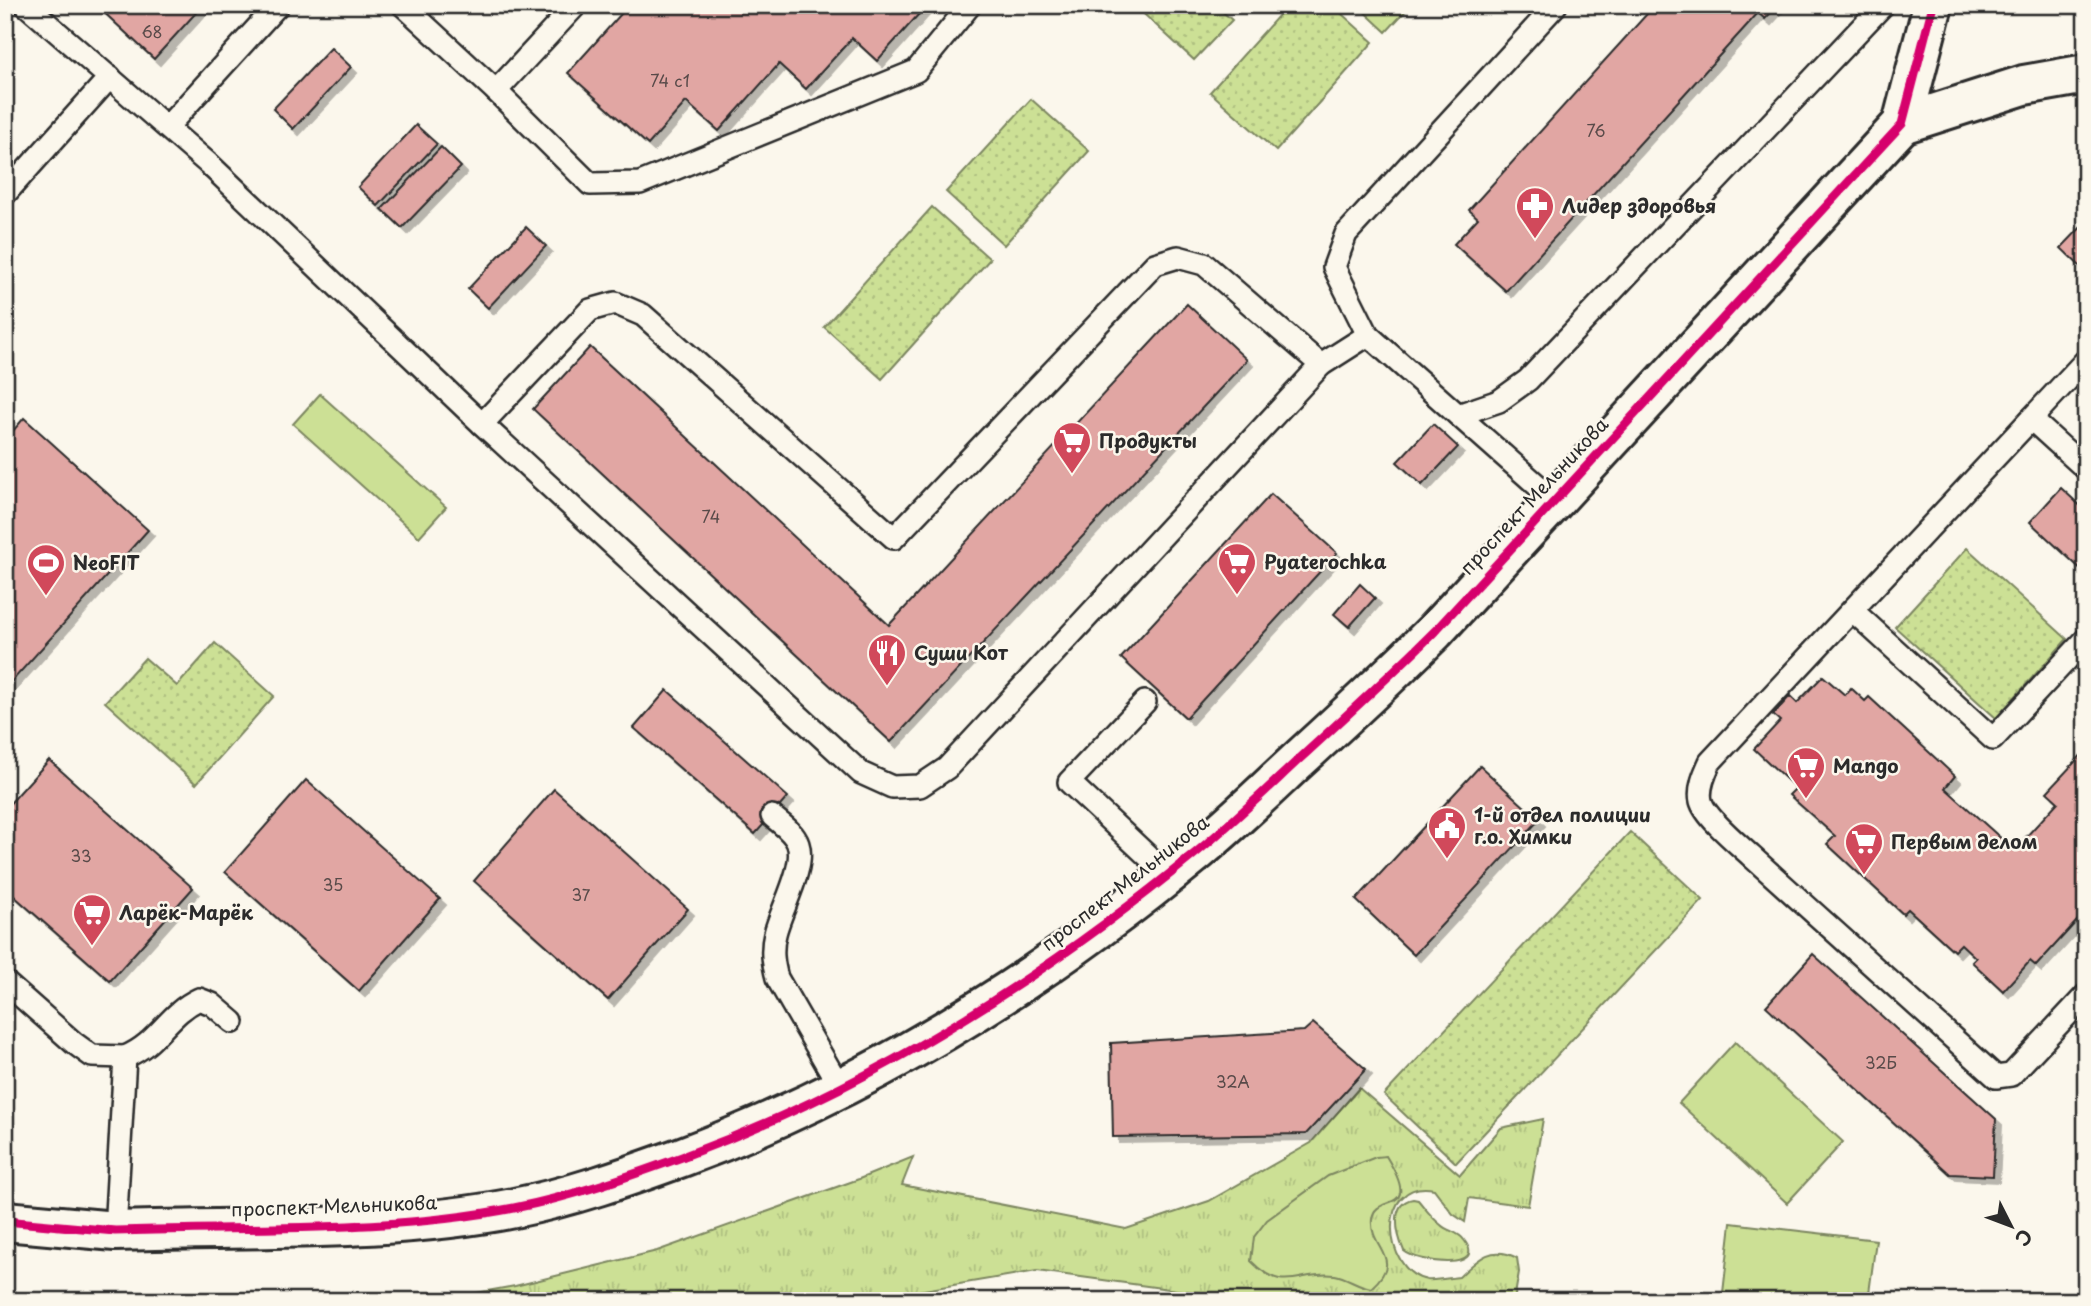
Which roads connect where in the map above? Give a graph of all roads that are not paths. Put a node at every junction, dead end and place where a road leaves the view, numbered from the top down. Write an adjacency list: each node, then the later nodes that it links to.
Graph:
1 (26, 5): 10 (lane)
2 (278, 5): 13 (lane)
3 (403, 5): 11 (lane)
4 (576, 5): 11 (lane)
5 (970, 5): 11 (lane)
6 (1556, 5): 15 (lane)
7 (1883, 5): 18 (lane)
8 (1934, 5): 12 (street, проспект Мельникова)
9 (2086, 74): 12 (street, проспект Мельникова)
10 (110, 77): 13 (lane); 14 (lane)
11 (496, 91)
12 (1902, 124): 22 (street, проспект Мельникова)
13 (166, 127): 20 (lane)
14 (5, 194)
15 (1368, 335): 17 (lane); 18 (lane)
16 (2086, 360): 19 (lane)
17 (1321, 365): 20 (lane); 20 (lane)
18 (1458, 415): 22 (lane)
19 (2032, 419): 21 (lane); 23 (lane)
20 (482, 424)
21 (2086, 469)
22 (1554, 499): 27 (street, проспект Мельникова)
23 (1853, 611): 24 (lane); 29 (lane)
24 (2086, 639)
25 (1145, 702): 27 (lane)
26 (772, 816): 32 (lane)
27 (1168, 875): 32 (street, проспект Мельникова)
28 (5, 982): 31 (lane)
29 (2086, 995)
30 (233, 1022): 31 (lane)
31 (125, 1057): 34 (lane)
32 (841, 1089): 34 (street, проспект Мельникова)
33 (5, 1221): 34 (street, проспект Мельникова)
34 (115, 1231)

